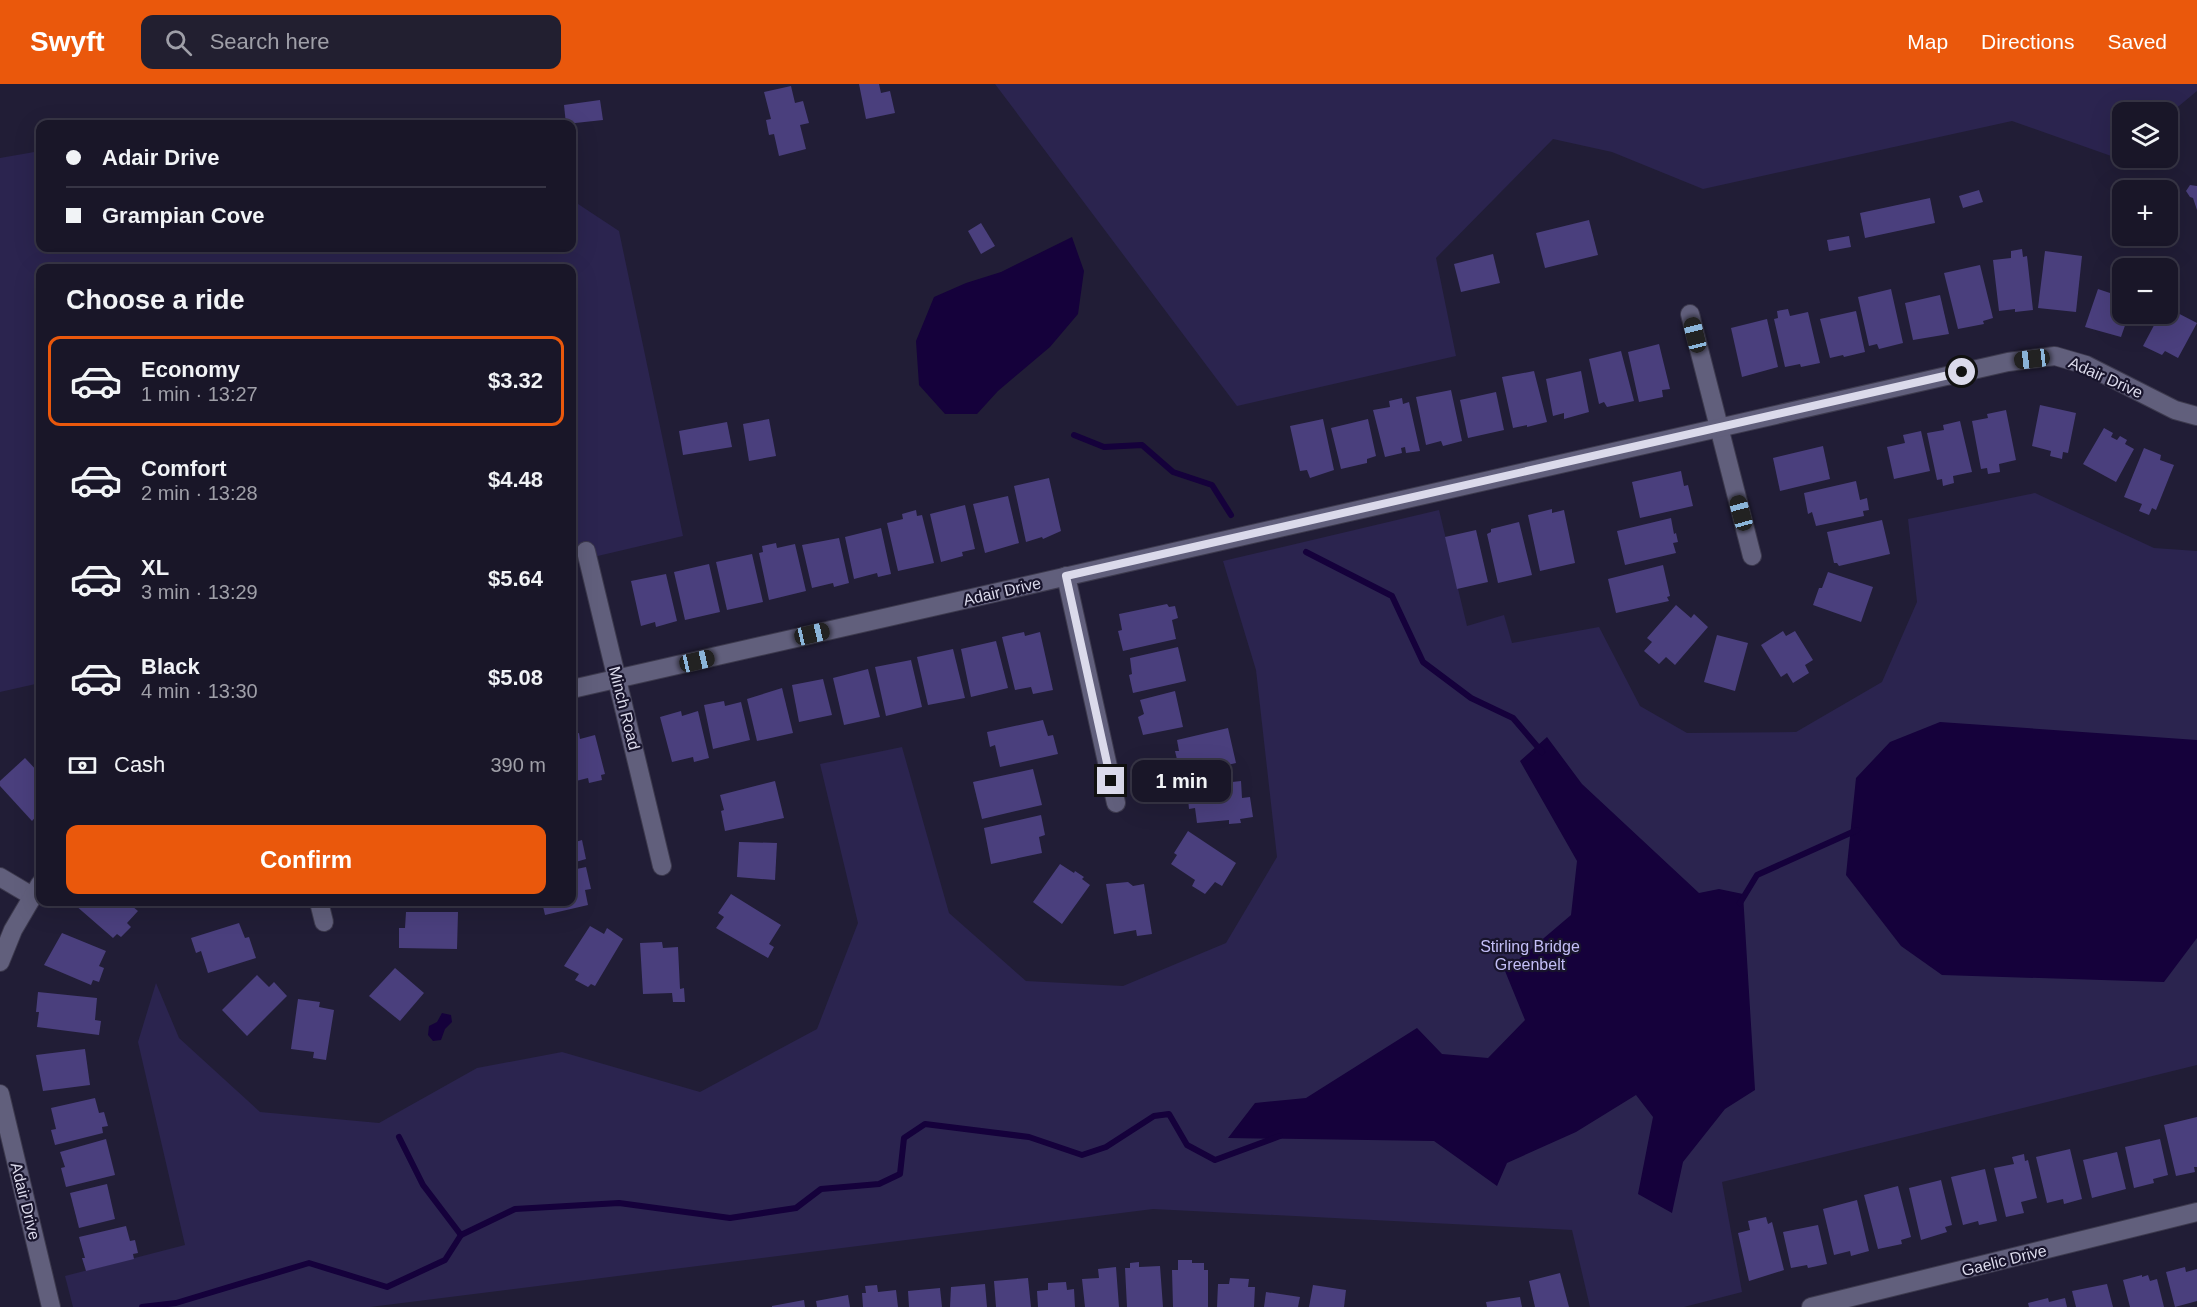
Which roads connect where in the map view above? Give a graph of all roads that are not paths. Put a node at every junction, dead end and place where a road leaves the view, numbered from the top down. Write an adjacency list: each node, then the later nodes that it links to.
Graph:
1 (1690, 314): 3 (street)
2 (2197, 416): 3 (street, Adair Drive)
3 (1718, 428): 5 (street); 6 (street, Adair Drive)
4 (586, 551): 7 (street, Minch Road)
5 (1752, 556)
6 (1066, 576): 7 (street, Adair Drive); 9 (street)
7 (618, 679): 8 (street, Adair Drive); 10 (street, Minch Road)
8 (576, 688)
9 (1116, 803)
10 (662, 866)
11 (0, 877): 12 (street)
12 (36, 890): 15 (street)
13 (320, 906): 14 (street)
14 (324, 922)
15 (0, 962)
16 (0, 1094): 18 (street, Adair Drive)
17 (2197, 1212): 19 (street, Gaelic Drive)
18 (51, 1307)
19 (1811, 1307)

